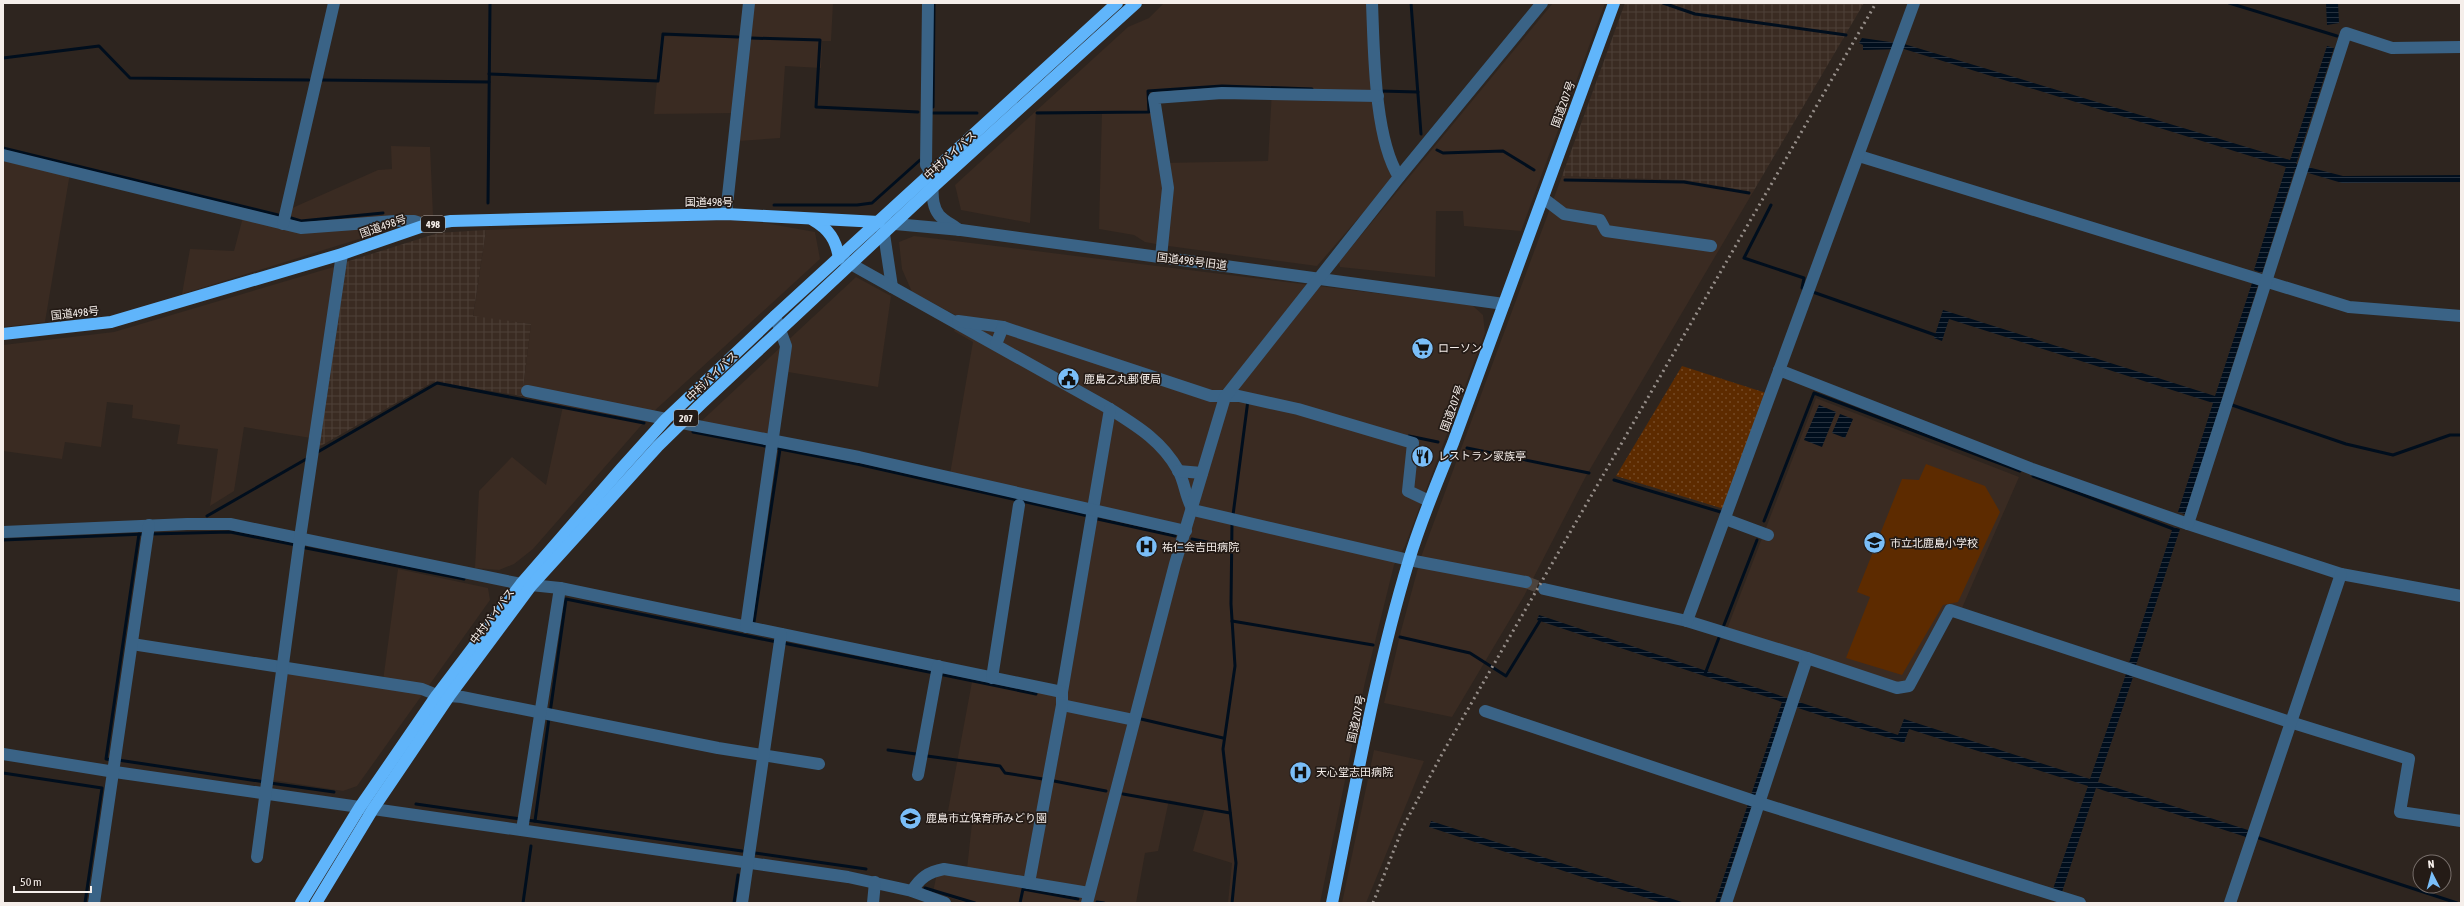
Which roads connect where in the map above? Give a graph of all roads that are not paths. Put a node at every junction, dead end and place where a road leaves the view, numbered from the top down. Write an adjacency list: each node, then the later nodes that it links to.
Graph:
1 (334, 3): 21 (street)
2 (749, 3): 18 (street)
3 (928, 3): 14 (street)
4 (1118, 3): 14 (highway, 中村バイパス / 207)
5 (1136, 3): 16 (highway, 中村バイパス / 207)
6 (1372, 3): 11 (street)
7 (1542, 3): 15 (street)
8 (1614, 3): 17 (highway, 国道207号)
9 (1914, 3): 13 (street)
10 (2461, 47): 32 (street)
11 (1377, 90): 15 (street); 28 (street)
12 (3, 155): 21 (street)
13 (1859, 156): 32 (street); 42 (street)
14 (932, 173): 16 (street); 20 (highway, 中村バイパス / 207)
15 (1399, 177): 31 (street)
16 (933, 187): 23 (highway, 中村バイパス / 207); 24 (street)
17 (1543, 198): 26 (street); 34 (highway, 国道207号)
18 (726, 214): 19 (highway, 国道498号 / 498); 22 (highway, 国道498号 / 498)
19 (811, 218): 20 (highway, 国道498号 / 498); 29 (highway)
20 (879, 222): 23 (street, 国道498号旧道); 25 (street); 29 (highway, 中村バイパス / 207)
21 (283, 224): 22 (street)
22 (426, 225): 27 (highway, 国道498号 / 498)
23 (893, 225): 24 (street, 国道498号旧道); 25 (highway, 中村バイパス / 207)
24 (961, 230): 28 (street, 国道498号旧道)
25 (884, 234): 30 (highway, 中村バイパス / 207); 33 (street)
26 (1711, 246)
27 (342, 254): 40 (highway, 国道498号 / 498); 61 (street)
28 (1161, 257): 31 (street, 国道498号旧道)
29 (839, 258): 30 (street); 35 (highway, 中村バイパス / 207)
30 (852, 264): 33 (street); 39 (highway, 中村バイパス / 207)
31 (1320, 278): 34 (street, 国道498号旧道); 44 (street)
32 (2266, 281): 36 (street); 56 (street)
33 (892, 286): 37 (street)
34 (1504, 304): 51 (highway, 国道207号)
35 (775, 316): 39 (street); 46 (highway, 中村バイパス / 207)
36 (2461, 316)
37 (953, 321): 38 (street); 41 (street)
38 (1003, 327): 41 (street); 44 (street)
39 (781, 328): 47 (highway, 中村バイパス / 207); 48 (street)
40 (3, 334)
41 (996, 344): 45 (street)
42 (1779, 370): 55 (street); 56 (street)
43 (527, 391): 46 (street)
44 (1225, 397): 50 (street); 51 (street)
45 (1110, 409): 49 (street); 54 (street)
46 (666, 419): 65 (highway, 中村バイパス / 207)
47 (682, 423): 48 (street); 65 (highway, 中村バイパス / 207)
48 (773, 441): 54 (street); 70 (street)
49 (1178, 470): 50 (street); 53 (street)
50 (1202, 474): 53 (street)
51 (1429, 501): 62 (highway, 国道207号)
52 (1019, 505): 76 (street)
53 (1193, 510): 58 (street); 62 (street)
54 (1092, 515): 58 (street); 77 (street)
55 (1727, 515): 60 (street); 69 (street)
56 (2188, 524): 63 (street)
57 (149, 525): 59 (street); 61 (street); 72 (street)
58 (1186, 531): 83 (street)
59 (3, 532)
60 (1768, 535)
61 (300, 538): 65 (street); 75 (street)
62 (1409, 560): 64 (street); 109 (highway, 国道207号)
63 (2341, 574): 68 (street); 84 (street)
64 (1526, 582)
65 (526, 585): 66 (street); 78 (highway, 中村バイパス / 207); 79 (highway, 中村バイパス / 207)
66 (560, 588): 70 (street); 82 (street)
67 (1544, 589): 69 (street)
68 (2461, 596)
69 (1687, 621): 73 (street)
70 (746, 627): 71 (street)
71 (781, 634): 74 (street); 86 (street)
72 (132, 644): 75 (street); 87 (street)
73 (1807, 658): 84 (street); 91 (street)
74 (938, 666): 76 (street); 89 (street)
75 (283, 667): 78 (street); 90 (street)
76 (992, 678): 77 (street)
77 (1062, 692): 80 (street)
78 (437, 695): 79 (street); 92 (highway, 中村バイパス / 207)
79 (450, 695): 82 (street); 93 (highway, 中村バイパス / 207)
80 (1062, 705): 83 (street); 99 (street)
81 (1485, 711): 91 (street)
82 (540, 712): 86 (street); 95 (street)
83 (1134, 720): 101 (street)
84 (2290, 722): 94 (street); 112 (street)
85 (3, 754): 87 (street)
86 (764, 755): 88 (street); 97 (street)
87 (116, 764): 90 (street); 103 (street)
88 (820, 764)
89 (918, 776)
90 (267, 786): 92 (street); 96 (street)
91 (1760, 803): 102 (street); 110 (street)
92 (360, 807): 93 (street); 104 (highway, 中村バイパス / 207)
93 (373, 808): 95 (street); 105 (highway, 中村バイパス / 207)
94 (2461, 821)
95 (523, 823): 97 (street)
96 (257, 857)
97 (748, 863): 98 (street); 106 (street)
98 (876, 882): 100 (street); 107 (street)
99 (1029, 883): 100 (street); 101 (street)
100 (912, 891): 108 (street)
101 (1088, 898)
102 (2047, 898): 111 (street)
103 (94, 903)
104 (301, 903)
105 (316, 903)
106 (742, 903)
107 (873, 903)
108 (944, 903)
109 (1332, 903)
110 (1726, 903)
111 (2080, 903)
112 (2230, 903)

